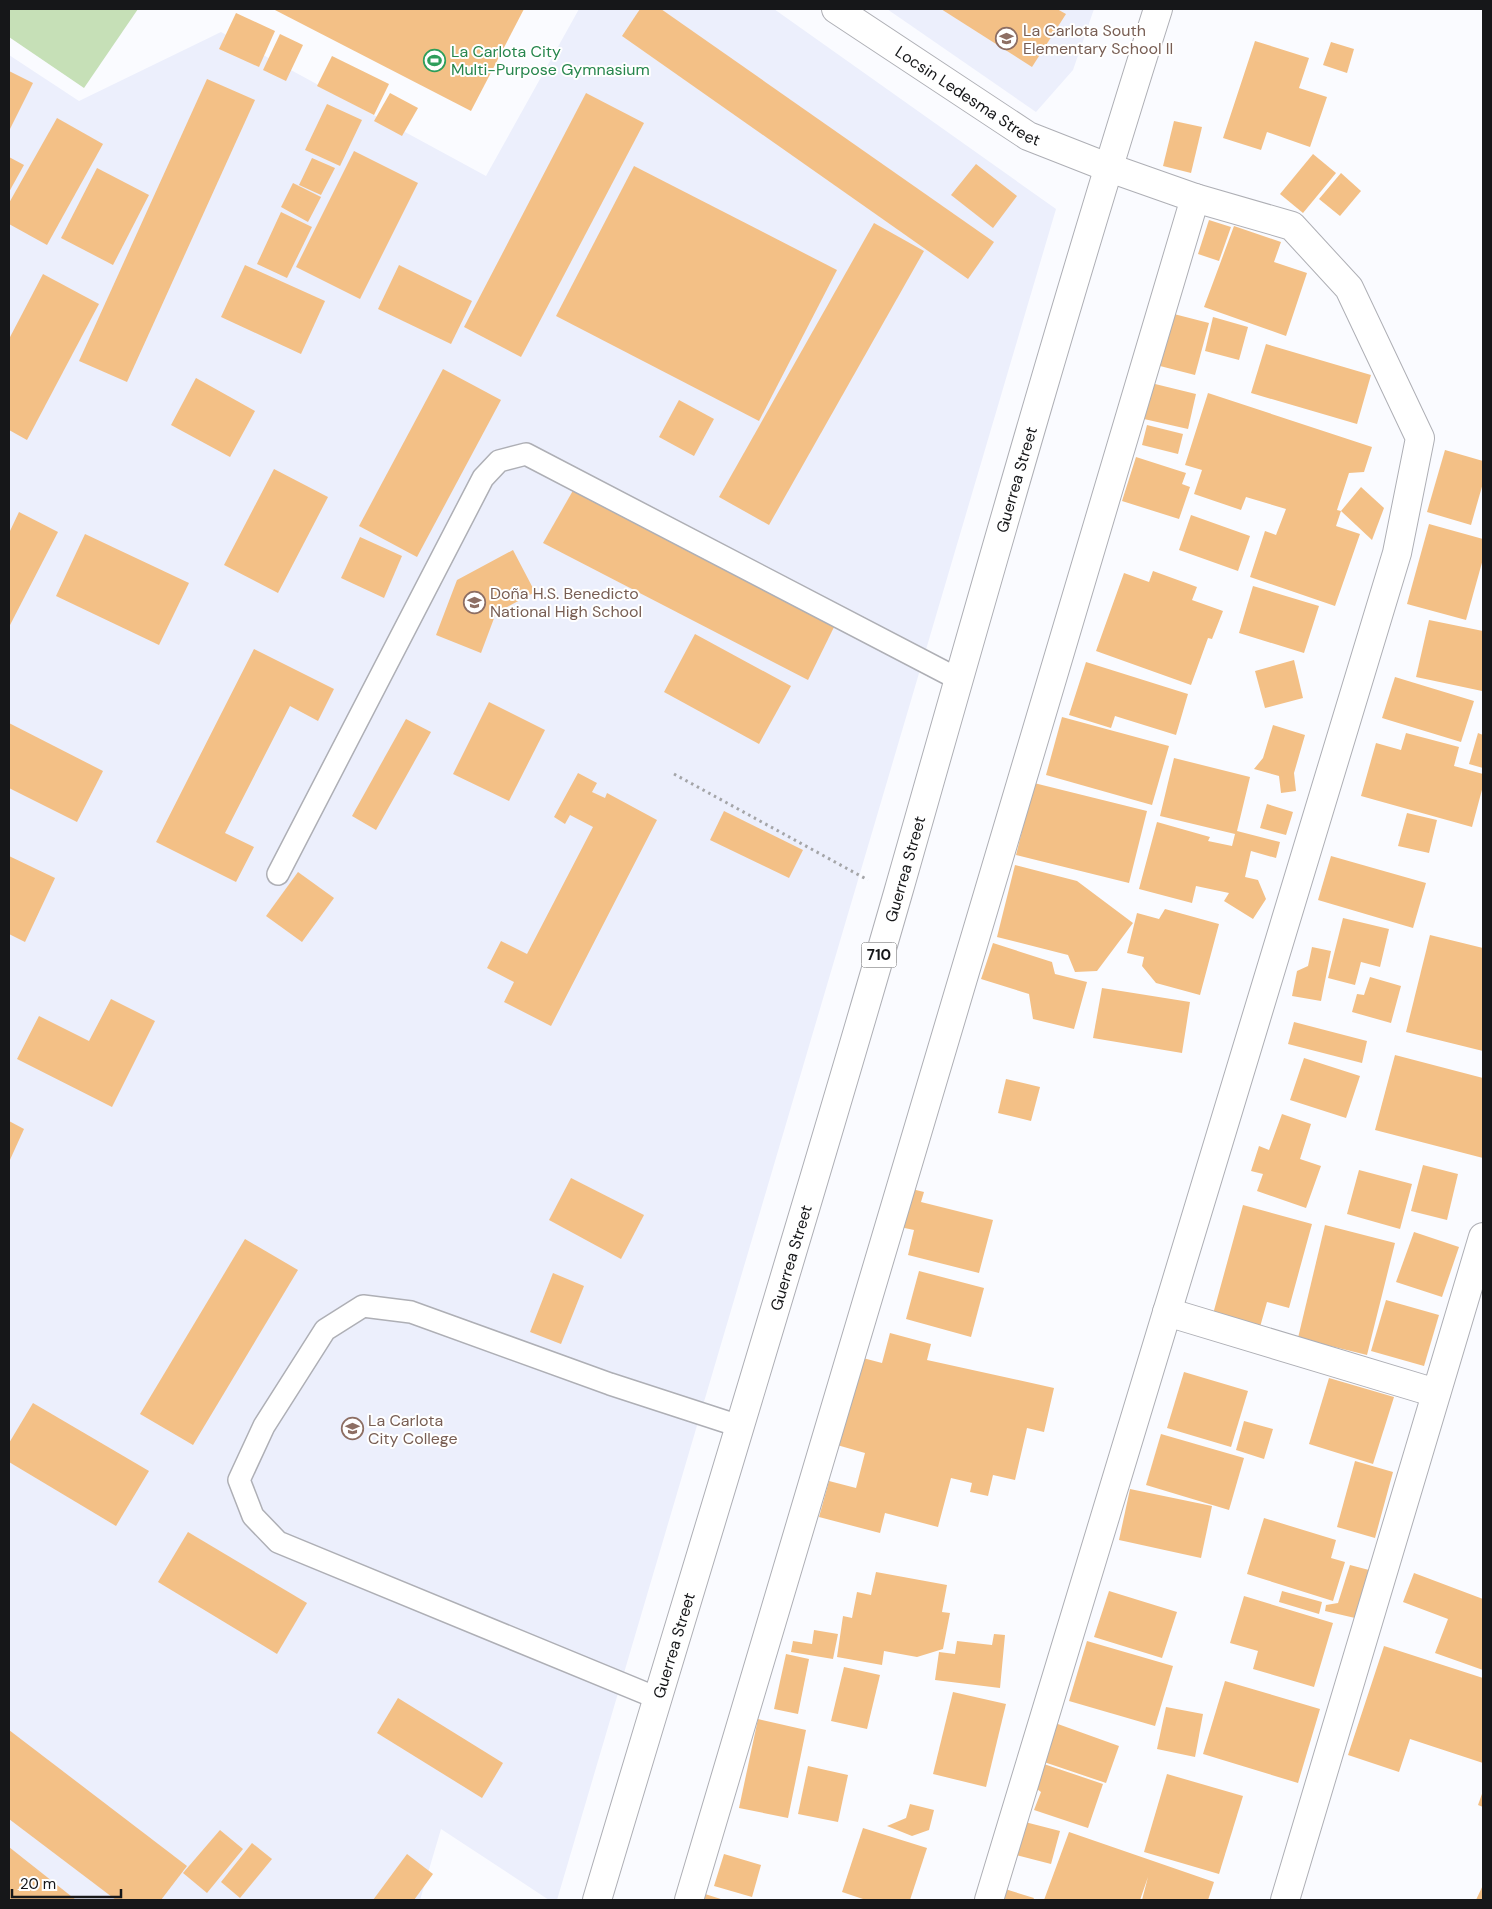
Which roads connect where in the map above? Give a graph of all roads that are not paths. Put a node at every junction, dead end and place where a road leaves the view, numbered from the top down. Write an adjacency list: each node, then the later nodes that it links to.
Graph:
1 (836, 9): 3 (street, Locsin Ledesma Street)
2 (1158, 9): 3 (street, Guerrea Street / 710)
3 (1108, 167): 4 (street, Locsin Ledesma Street); 5 (street, Guerrea Street / 710)
4 (1195, 198): 8 (street, Locsin Ledesma Street); 13 (street)
5 (958, 679): 6 (lane); 10 (street, Guerrea Street / 710)
6 (278, 874)
7 (1483, 1237): 9 (street)
8 (1167, 1312): 9 (street); 14 (street, Locsin Ledesma Street)
9 (1436, 1393): 15 (street)
10 (739, 1426): 11 (street, Guerrea Street / 710); 11 (lane)
11 (657, 1698): 12 (street, Guerrea Street / 710)
12 (597, 1900)
13 (689, 1900)
14 (989, 1900)
15 (1285, 1900)

